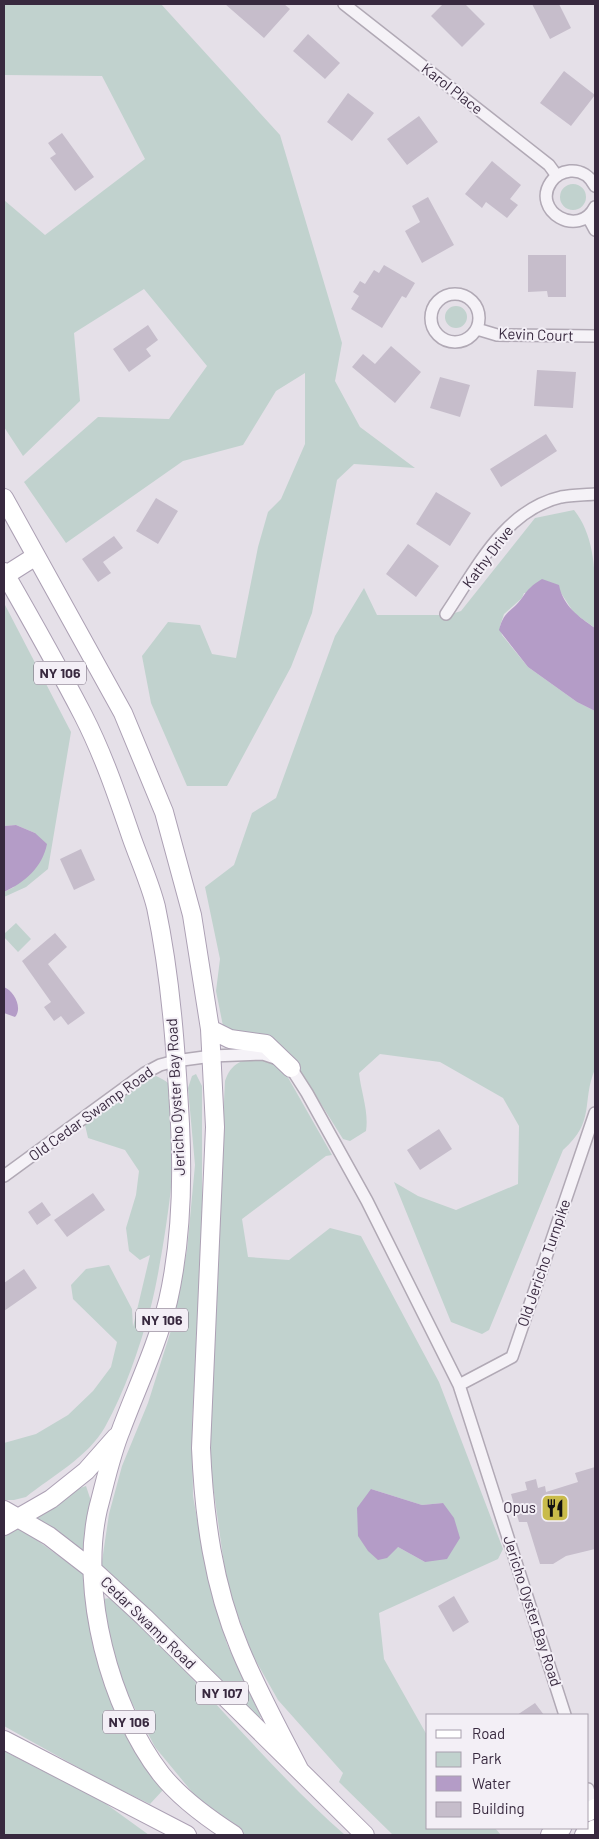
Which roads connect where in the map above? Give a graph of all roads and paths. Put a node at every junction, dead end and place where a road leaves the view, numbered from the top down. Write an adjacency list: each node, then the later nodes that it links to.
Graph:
1 (344, 4): 2 (street, Karol Place)
2 (557, 176): 3 (street); 5 (street)
3 (594, 181)
4 (595, 207): 5 (street)
5 (588, 217): 6 (street)
6 (595, 230)
7 (477, 328): 7 (street, Kevin Court); 8 (street, Kevin Court)
8 (595, 336)
9 (595, 494): 13 (street, Kathy Drive)
10 (4, 498): 11 (main road, NY 106)
11 (36, 556): 12 (main road); 14 (main road, NY 106)
12 (5, 573): 16 (main road, Jericho Oyster Bay Road / NY 106)
13 (446, 614)
14 (210, 1029): 15 (main road, NY 106); 17 (main road)
15 (212, 1056): 16 (street, Old Cedar Swamp Road); 17 (street, Jericho Oyster Bay Road); 26 (main road, NY 106)
16 (175, 1061): 19 (street, Old Cedar Swamp Road); 21 (main road, Jericho Oyster Bay Road / NY 106)
17 (290, 1068): 20 (street, Jericho Oyster Bay Road)
18 (595, 1113): 20 (street, Old Jericho Turnpike)
19 (4, 1176)
20 (459, 1385): 24 (street, Jericho Oyster Bay Road)
21 (119, 1433): 22 (main road); 23 (main road, Jericho Oyster Bay Road / NY 106)
22 (8, 1518): 23 (main road, Cedar Swamp Road / NY 107)
23 (93, 1570): 26 (main road, Cedar Swamp Road / NY 107); 31 (main road, Jericho Oyster Bay Road / NY 106)
24 (564, 1714)
25 (4, 1740): 30 (main road)
26 (299, 1769): 32 (main road, Cedar Swamp Road / NY 106)
27 (589, 1794): 28 (street)
28 (592, 1809)
29 (595, 1829): 33 (main road)
30 (187, 1835)
31 (234, 1835)
32 (365, 1835)
33 (584, 1835)

